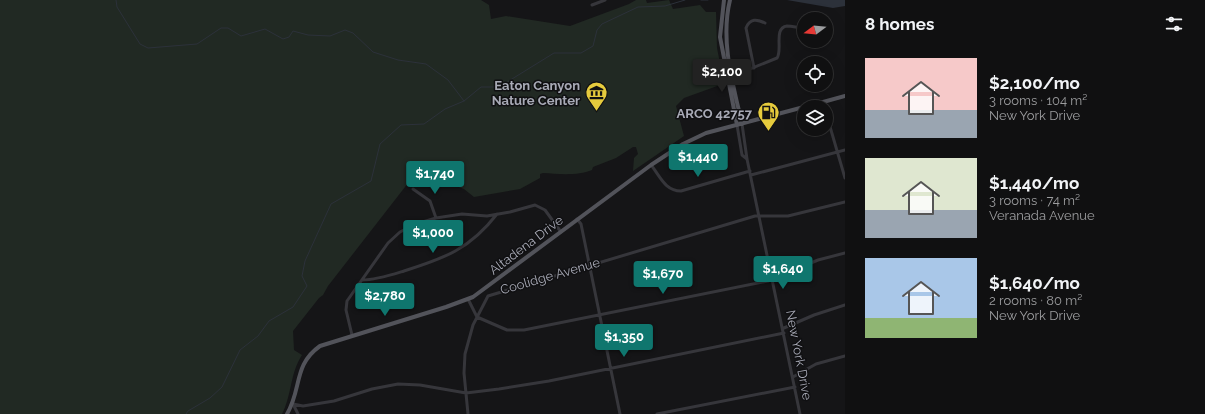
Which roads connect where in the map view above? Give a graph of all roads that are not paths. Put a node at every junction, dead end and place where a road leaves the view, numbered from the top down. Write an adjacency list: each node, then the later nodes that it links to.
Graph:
1 (605, 0): 4 (street)
2 (724, 0): 9 (main road, New York Drive)
3 (730, 0): 8 (main road, New York Drive)
4 (592, 6)
5 (765, 23): 7 (street)
6 (797, 27): 7 (street)
7 (754, 68): 8 (street)
8 (732, 76): 9 (street); 13 (main road, New York Drive)
9 (727, 78): 14 (main road, New York Drive)
10 (845, 96): 11 (main road, Altadena Drive)
11 (833, 101)
12 (797, 109): 13 (main road, Altadena Drive)
13 (742, 124): 14 (main road, Altadena Drive); 18 (street, New York Drive)
14 (737, 126): 18 (street, New York Drive); 19 (main road, Altadena Drive)
15 (832, 136): 17 (street)
16 (845, 150): 17 (street)
17 (837, 152): 21 (street); 22 (street)
18 (747, 159): 20 (street, New York Drive)
19 (651, 165): 20 (street); 28 (main road, Altadena Drive)
20 (750, 171): 21 (street, New York Drive)
21 (751, 175): 26 (street, New York Drive)
22 (845, 178)
23 (413, 189): 27 (street)
24 (845, 202): 26 (street, Coolidge Avenue)
25 (497, 214): 27 (street); 29 (street); 33 (street)
26 (760, 217): 31 (street, Coolidge Avenue); 32 (street, New York Drive)
27 (436, 218): 33 (street)
28 (578, 220): 29 (main road, Altadena Drive); 31 (street)
29 (561, 232): 34 (main road, Altadena Drive)
30 (845, 253): 32 (street)
31 (588, 264): 36 (street); 37 (street, Coolidge Avenue)
32 (773, 279): 36 (street); 38 (street, New York Drive)
33 (362, 280): 40 (street)
34 (468, 299): 37 (street); 40 (main road, Altadena Drive)
35 (845, 306): 38 (street)
36 (599, 316): 37 (street); 42 (street)
37 (477, 317): 45 (street, Coolidge Avenue)
38 (784, 328): 39 (street, New York Drive)
39 (784, 333): 42 (street); 43 (street, New York Drive)
40 (352, 335): 46 (main road, Altadena Drive)
41 (845, 356): 43 (street)
42 (610, 369): 45 (street); 50 (street)
43 (793, 377): 44 (street, New York Drive)
44 (795, 387): 51 (street); 52 (street, New York Drive)
45 (466, 393): 46 (street); 49 (street, Coolidge Avenue)
46 (293, 404): 47 (main road, Altadena Drive); 48 (street)
47 (287, 414)
48 (298, 414)
49 (468, 414)
50 (620, 414)
51 (657, 414)
52 (800, 414)

